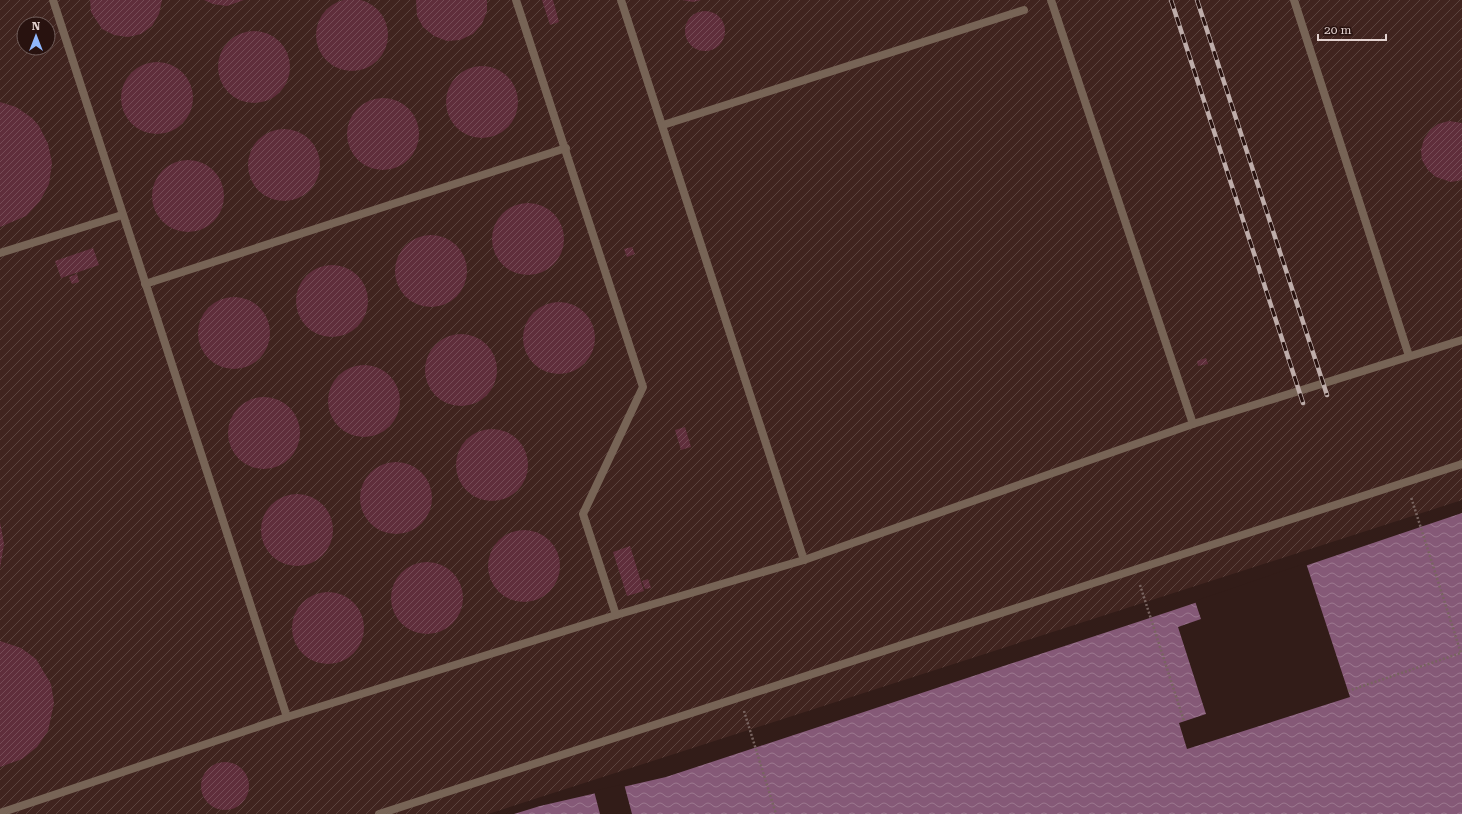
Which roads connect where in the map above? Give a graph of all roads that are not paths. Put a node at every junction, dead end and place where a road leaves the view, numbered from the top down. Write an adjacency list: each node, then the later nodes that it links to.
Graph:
1 (53, 0): 9 (lane)
2 (516, 0): 8 (lane)
3 (621, 0): 7 (lane)
4 (1051, 0): 14 (lane)
5 (1294, 0): 13 (lane)
6 (1024, 10): 7 (lane)
7 (663, 126): 16 (lane)
8 (566, 148): 11 (lane); 17 (lane)
9 (122, 215): 10 (lane); 11 (lane)
10 (0, 253)
11 (145, 284): 18 (lane)
12 (1462, 340): 13 (lane)
13 (1409, 356): 14 (lane)
14 (1194, 424): 16 (lane)
15 (1462, 464): 20 (lane)
16 (804, 560): 17 (lane)
17 (616, 615): 18 (lane)
18 (287, 717): 19 (lane)
19 (0, 813)
20 (379, 814)

